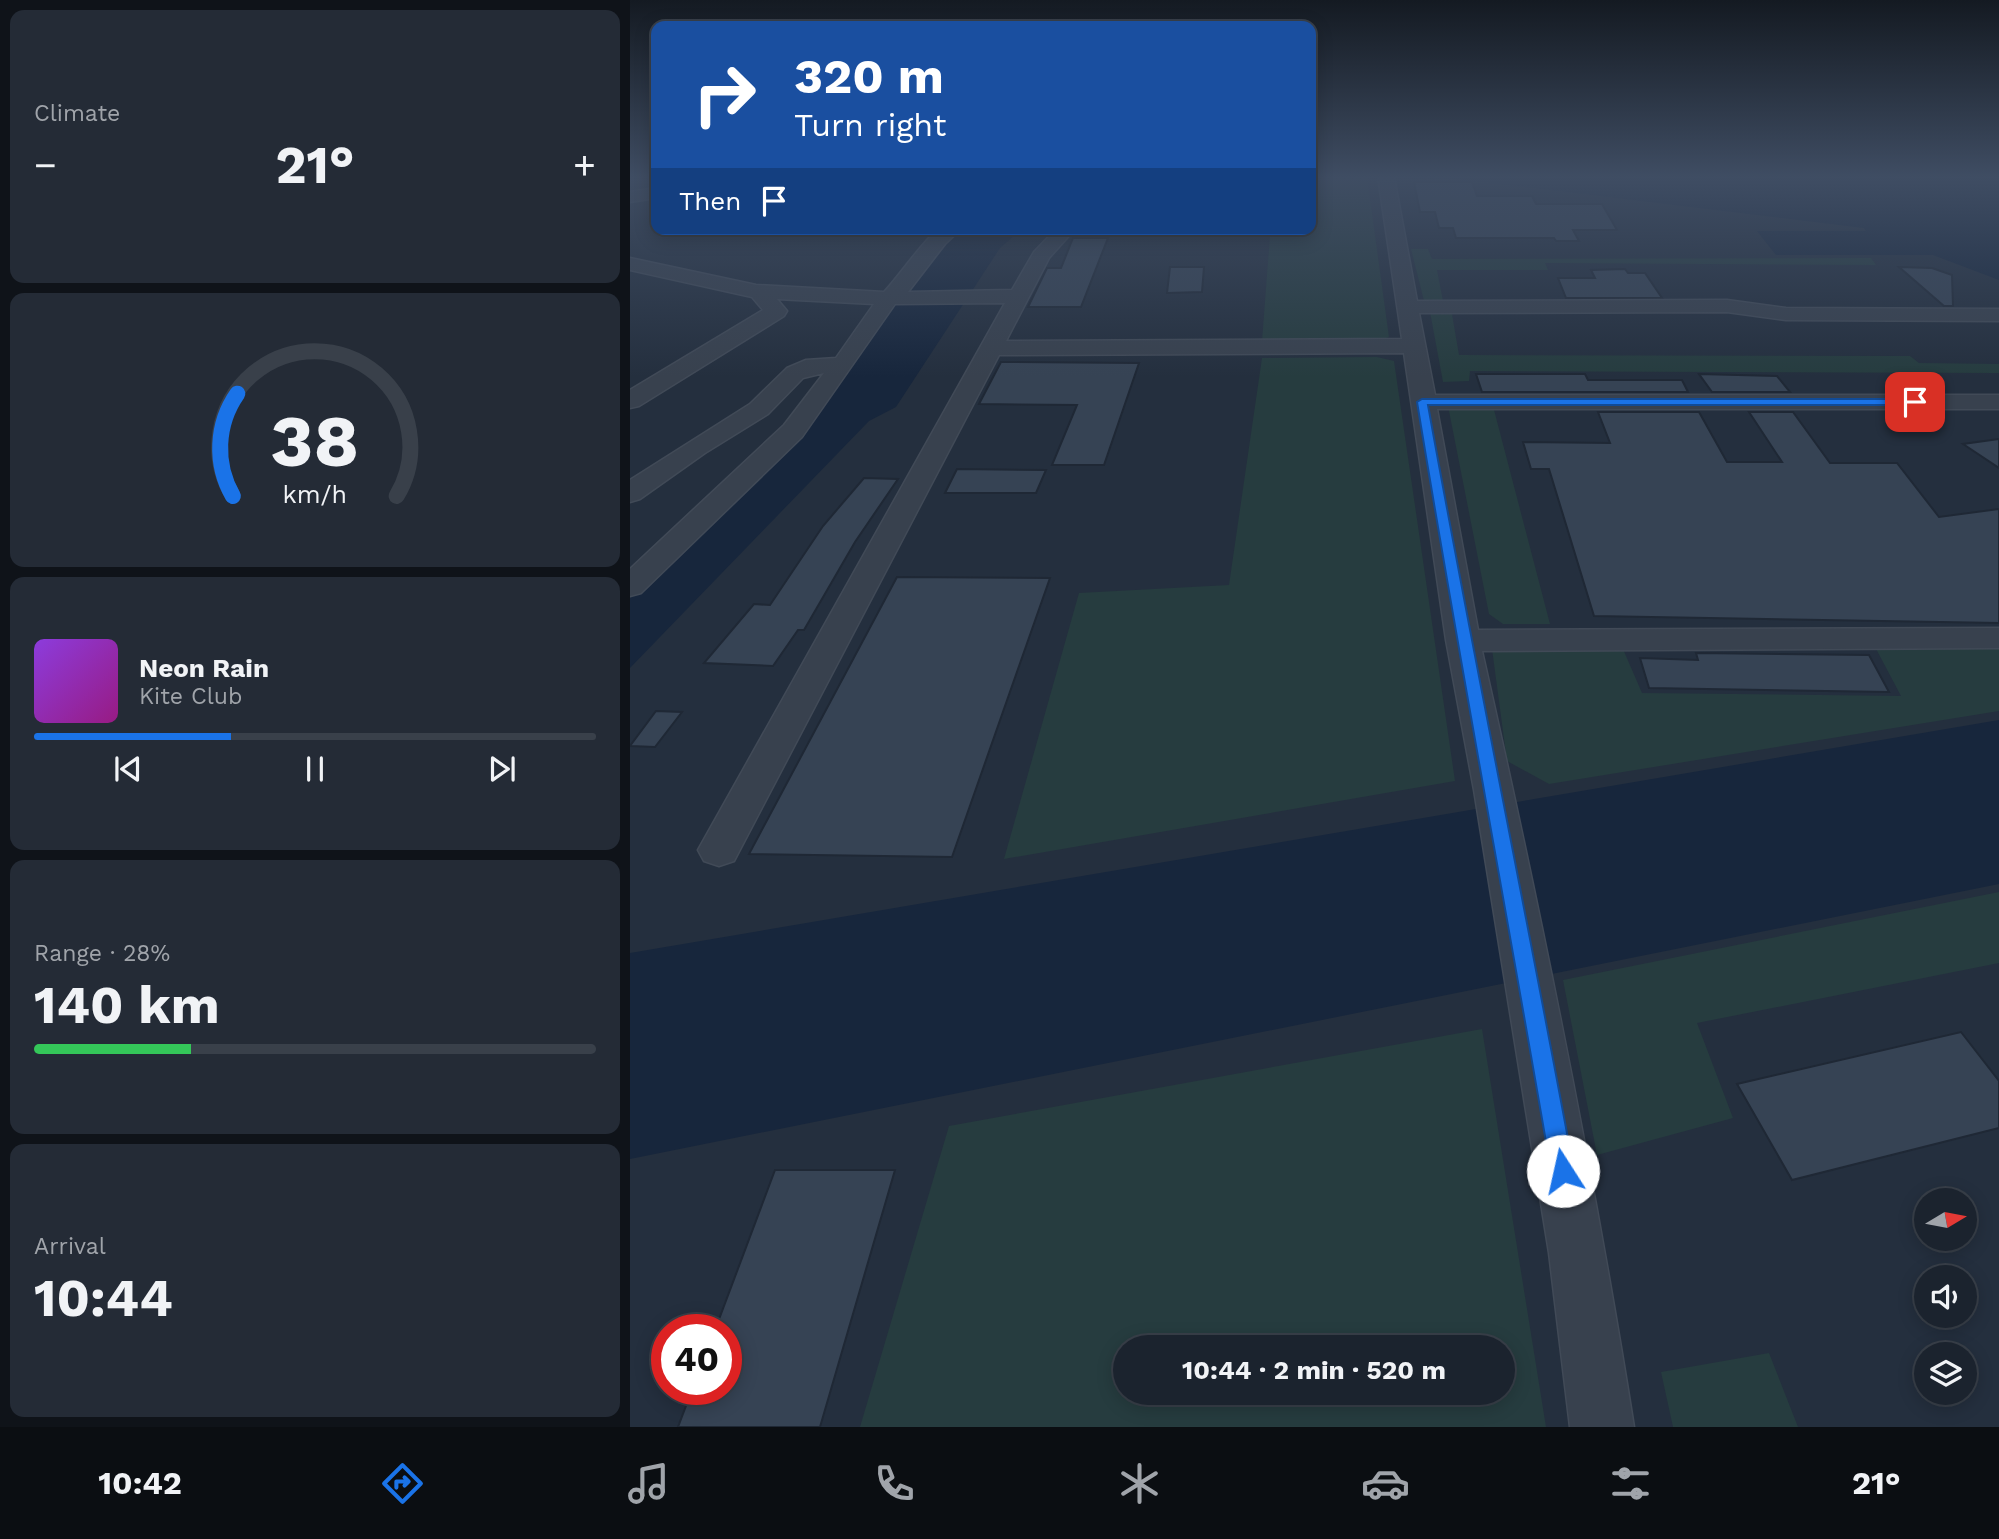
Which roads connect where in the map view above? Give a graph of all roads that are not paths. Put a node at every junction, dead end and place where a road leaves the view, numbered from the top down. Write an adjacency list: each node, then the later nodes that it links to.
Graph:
1 (935, 244): 7 (street)
2 (1052, 244): 6 (street)
3 (1397, 244): 8 (street)
4 (630, 264): 5 (street)
5 (758, 291): 7 (street); 13 (street)
6 (1020, 296): 7 (street); 11 (street)
7 (889, 298): 12 (street)
8 (1408, 307): 9 (street); 10 (street)
9 (1999, 315)
10 (1413, 346): 11 (street); 14 (street)
11 (992, 348): 20 (street)
12 (843, 365): 16 (street); 17 (street)
13 (630, 401)
14 (1422, 402): 15 (street); 19 (street)
15 (1999, 402)
16 (630, 493)
17 (630, 586)
18 (1999, 638): 19 (street)
19 (1463, 640): 21 (street)
20 (719, 850)
21 (1602, 1427)

